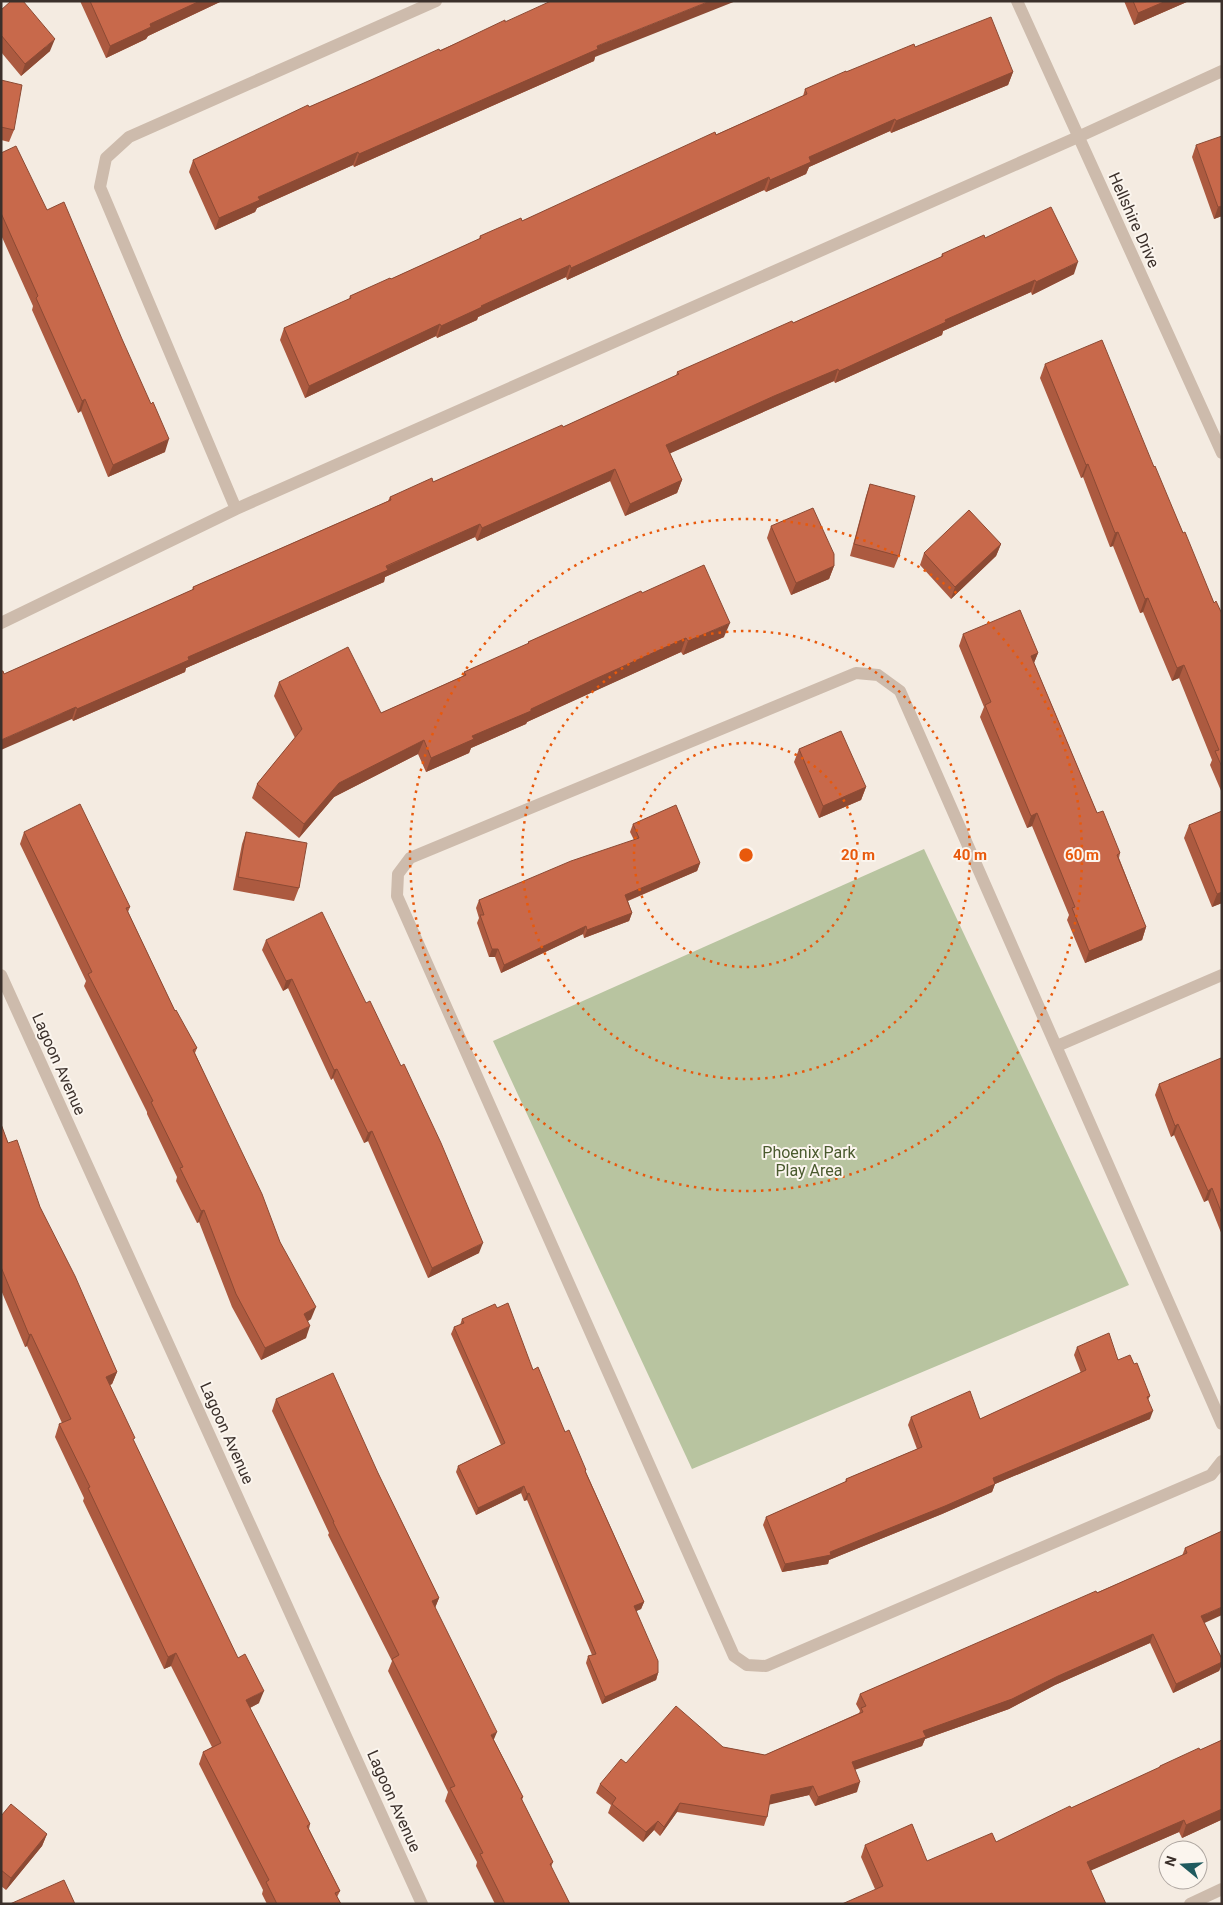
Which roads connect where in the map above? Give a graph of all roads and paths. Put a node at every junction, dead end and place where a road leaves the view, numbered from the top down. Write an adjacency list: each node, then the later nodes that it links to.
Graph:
1 (436, 1): 6 (street)
2 (1017, 1): 4 (street, Hellshire Drive)
3 (1222, 71): 4 (street)
4 (1078, 137): 5 (street, Hellshire Drive); 6 (street)
5 (1222, 453)
6 (236, 509): 7 (street)
7 (1, 623)
8 (1, 975): 14 (street, Lagoon Avenue)
9 (1222, 975): 10 (street)
10 (1057, 1046): 11 (street); 12 (street)
11 (1222, 1424)
12 (1222, 1461)
13 (1222, 1889): 15 (street)
14 (422, 1904)
15 (1190, 1904)

